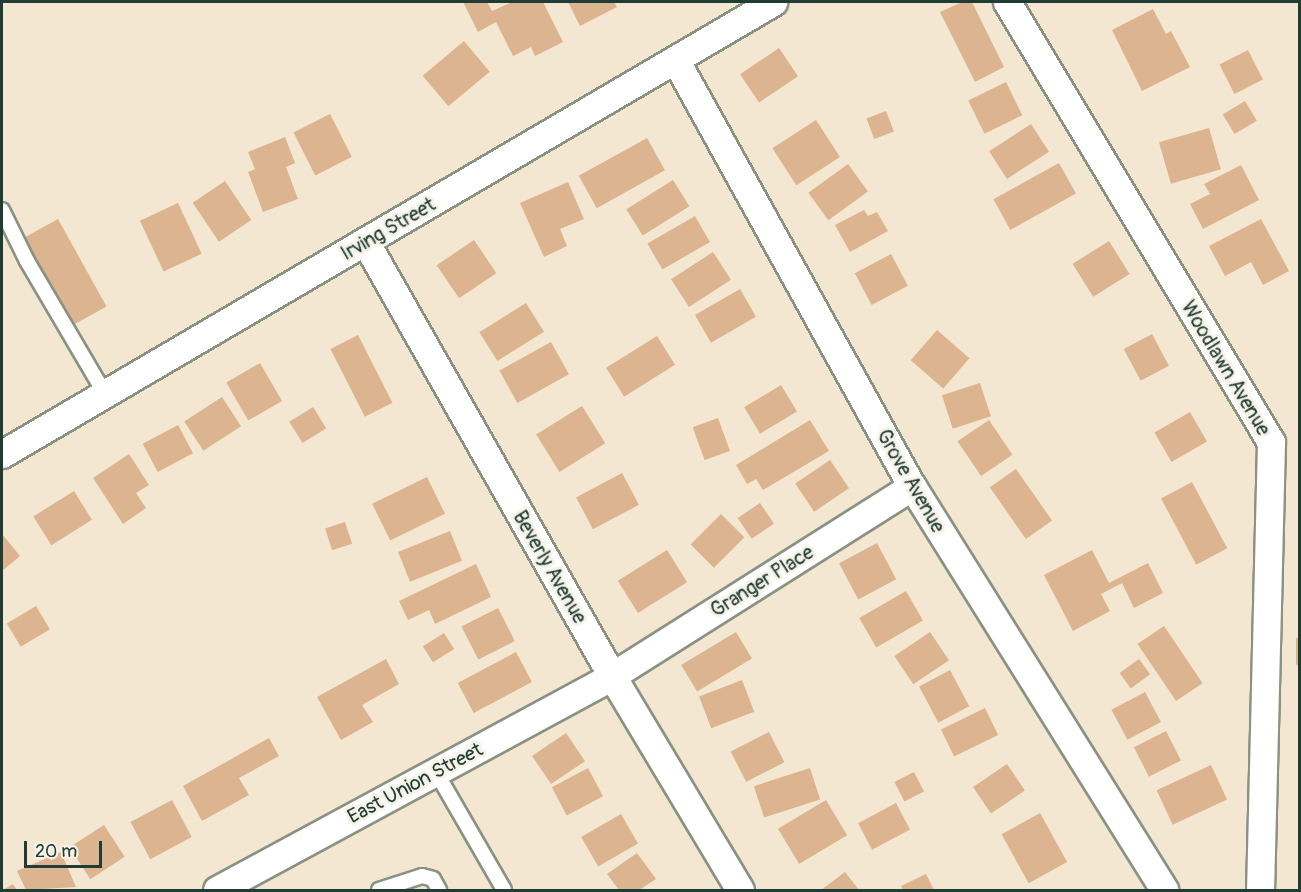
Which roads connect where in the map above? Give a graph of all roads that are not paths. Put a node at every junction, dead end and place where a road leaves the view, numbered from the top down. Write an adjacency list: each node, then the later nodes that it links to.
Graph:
1 (773, 2): 3 (street, Irving Street)
2 (1007, 2): 17 (street, Woodlawn Avenue)
3 (676, 61): 5 (street, Irving Street); 8 (street, Grove Avenue)
4 (2, 210): 6 (lane)
5 (365, 242): 6 (street, Irving Street); 9 (street, Beverly Avenue)
6 (105, 393): 7 (street, Irving Street)
7 (2, 454)
8 (912, 486): 9 (street, Granger Place); 16 (street, Grove Avenue)
9 (612, 676): 10 (street, East Union Street); 15 (street, Beverly Avenue)
10 (436, 771): 11 (street, East Union Street); 14 (lane)
11 (217, 891)
12 (379, 891): 13 (lane)
13 (439, 891)
14 (504, 891)
15 (740, 891)
16 (1164, 891)
17 (1260, 891)

